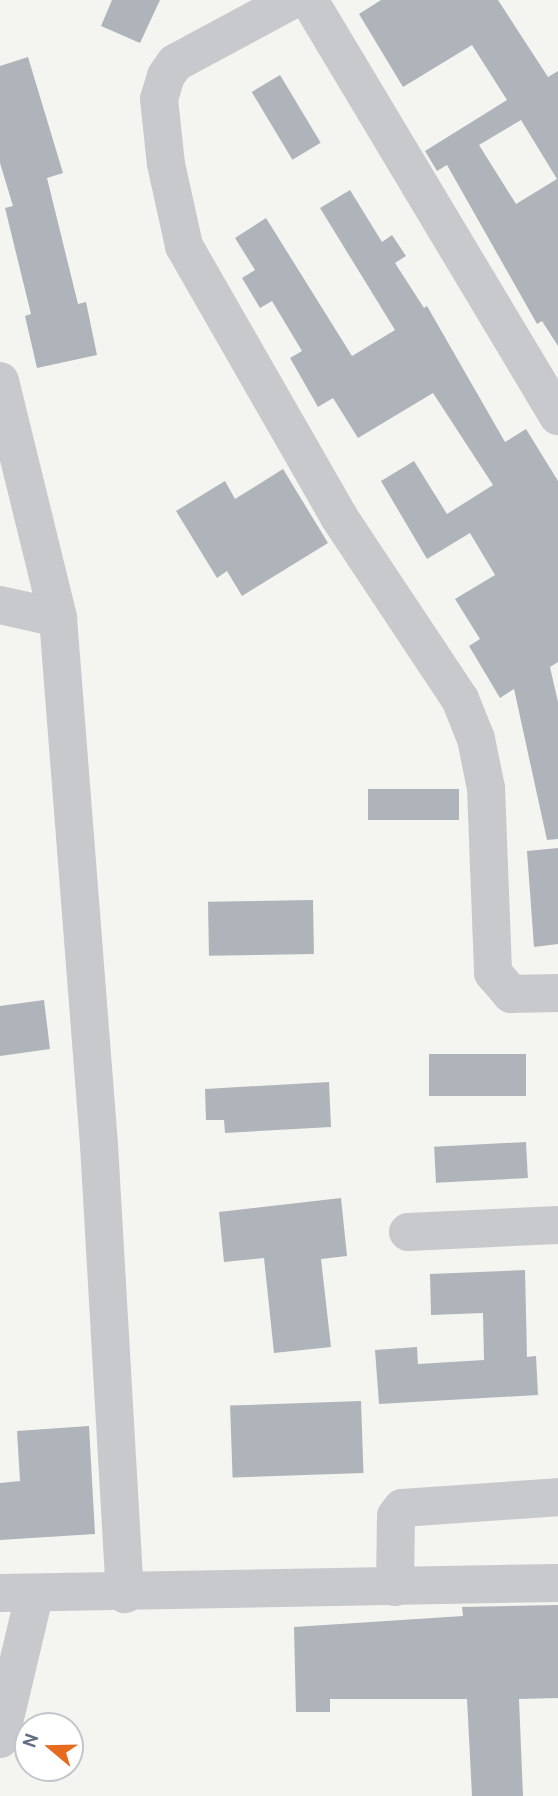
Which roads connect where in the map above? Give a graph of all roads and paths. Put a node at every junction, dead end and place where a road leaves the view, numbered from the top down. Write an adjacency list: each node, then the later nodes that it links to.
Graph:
1 (292, 0): 7 (street)
2 (309, 0): 4 (street)
3 (0, 382): 6 (street)
4 (558, 415)
5 (0, 605): 6 (street)
6 (58, 618): 13 (street)
7 (558, 993)
8 (558, 1225): 9 (street)
9 (408, 1232)
10 (558, 1497): 12 (street)
11 (558, 1583): 12 (street)
12 (395, 1587): 13 (street)
13 (125, 1594): 14 (street)
14 (17, 1595): 15 (street)
15 (0, 1739)

